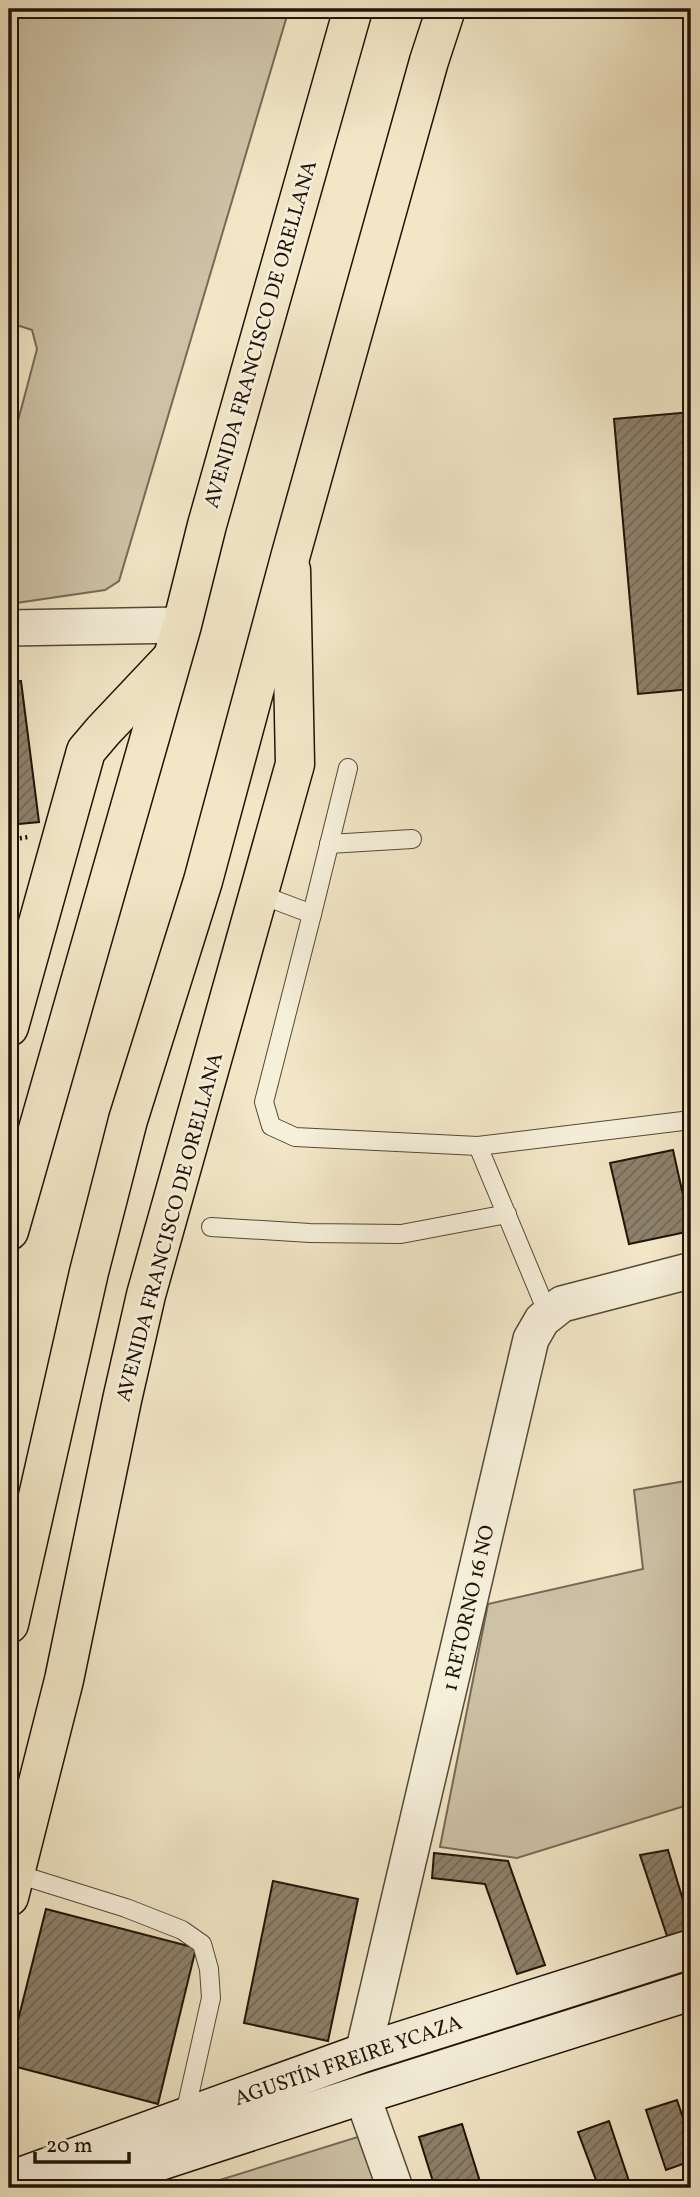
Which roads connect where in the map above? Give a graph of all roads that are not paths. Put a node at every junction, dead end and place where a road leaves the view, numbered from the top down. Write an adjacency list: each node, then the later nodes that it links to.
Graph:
1 (353, 9): 5 (main road, AVENIDA FRANCISCO DE ORELLANA)
2 (446, 9): 3 (main road, AVENIDA FRANCISCO DE ORELLANA)
3 (291, 554): 9 (main road, AVENIDA FRANCISCO DE ORELLANA); 19 (main road, AVENIDA FRANCISCO DE ORELLANA)
4 (9, 628): 5 (street)
5 (176, 643): 11 (main road, AVENIDA FRANCISCO DE ORELLANA); 16 (main road, AVENIDA FRANCISCO DE ORELLANA)
6 (348, 768): 8 (lane)
7 (412, 839): 8 (lane)
8 (330, 844): 10 (lane)
9 (259, 894): 10 (lane); 20 (main road, AVENIDA FRANCISCO DE ORELLANA)
10 (312, 914): 13 (lane)
11 (9, 1027)
12 (691, 1120): 13 (lane)
13 (478, 1146): 14 (lane)
14 (507, 1214): 15 (lane); 18 (lane)
15 (211, 1227)
16 (9, 1231)
17 (691, 1273): 18 (street)
18 (548, 1314): 23 (street, 1 RETORNO 16 NO)
19 (9, 1624)
20 (11, 1885): 25 (lane)
21 (691, 1949): 23 (main road, AGUSTÍN FREIRE YCAZA)
22 (691, 1991): 24 (main road, AGUSTÍN FREIRE YCAZA)
23 (363, 2053): 25 (main road, AGUSTÍN FREIRE YCAZA)
24 (362, 2095): 27 (main road, AGUSTÍN FREIRE YCAZA); 28 (street)
25 (184, 2118): 26 (main road, AGUSTÍN FREIRE YCAZA)
26 (9, 2181)
27 (77, 2188)
28 (395, 2188)

